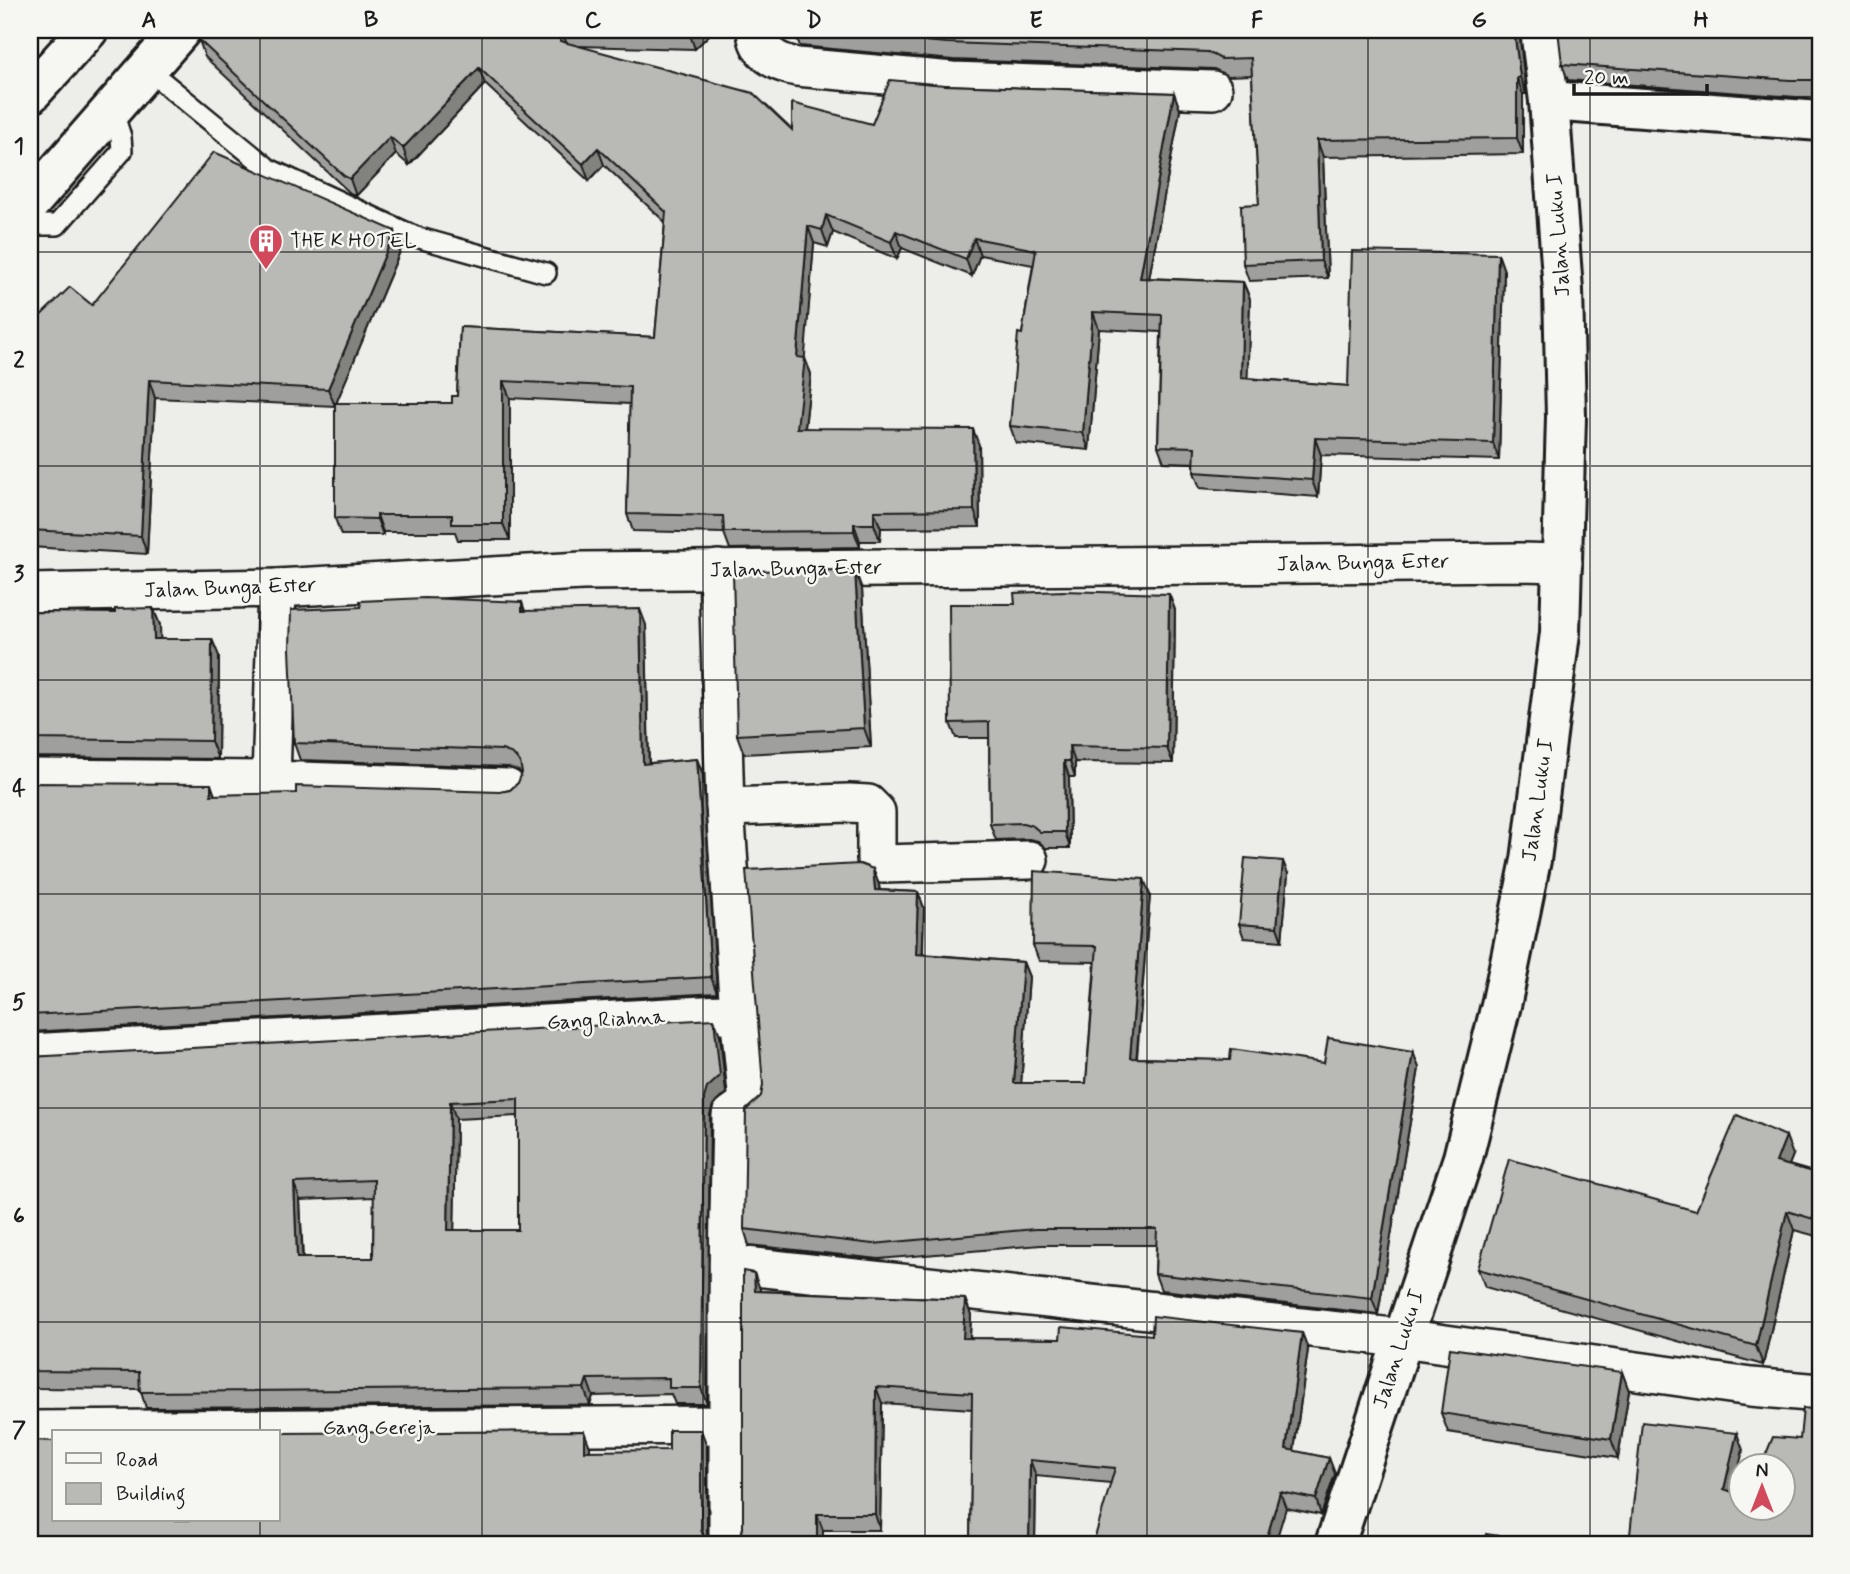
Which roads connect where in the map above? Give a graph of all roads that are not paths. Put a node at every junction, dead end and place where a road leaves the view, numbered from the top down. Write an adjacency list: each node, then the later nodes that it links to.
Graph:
1 (88, 30): 7 (street)
2 (181, 30): 5 (street)
3 (756, 30): 6 (street)
4 (1540, 30): 8 (street, Jalan Luku I)
5 (147, 69): 9 (street); 13 (lane)
6 (1213, 90)
7 (30, 94)
8 (1549, 101): 10 (street); 14 (street, Jalan Luku I)
9 (112, 109): 11 (street); 12 (lane)
10 (1820, 121)
11 (30, 203)
12 (30, 225)
13 (546, 273)
14 (1563, 563): 15 (street, Jalan Bunga Ester); 26 (street, Jalan Luku I)
15 (718, 569): 16 (street, Jalan Bunga Ester); 21 (street)
16 (278, 588): 17 (street, Jalan Bunga Ester); 19 (street)
17 (30, 593)
18 (30, 778): 19 (street)
19 (271, 780): 20 (street)
20 (507, 789)
21 (725, 807): 22 (street); 23 (street)
22 (1029, 860)
23 (740, 1013): 24 (street, Gang Riahna); 25 (street)
24 (30, 1053)
25 (728, 1264): 26 (street); 28 (street)
26 (1402, 1338): 27 (street); 31 (street, Jalan Luku I)
27 (1820, 1393)
28 (728, 1425): 29 (street, Gang Gereja); 30 (street)
29 (30, 1430)
30 (728, 1544)
31 (1335, 1544)

